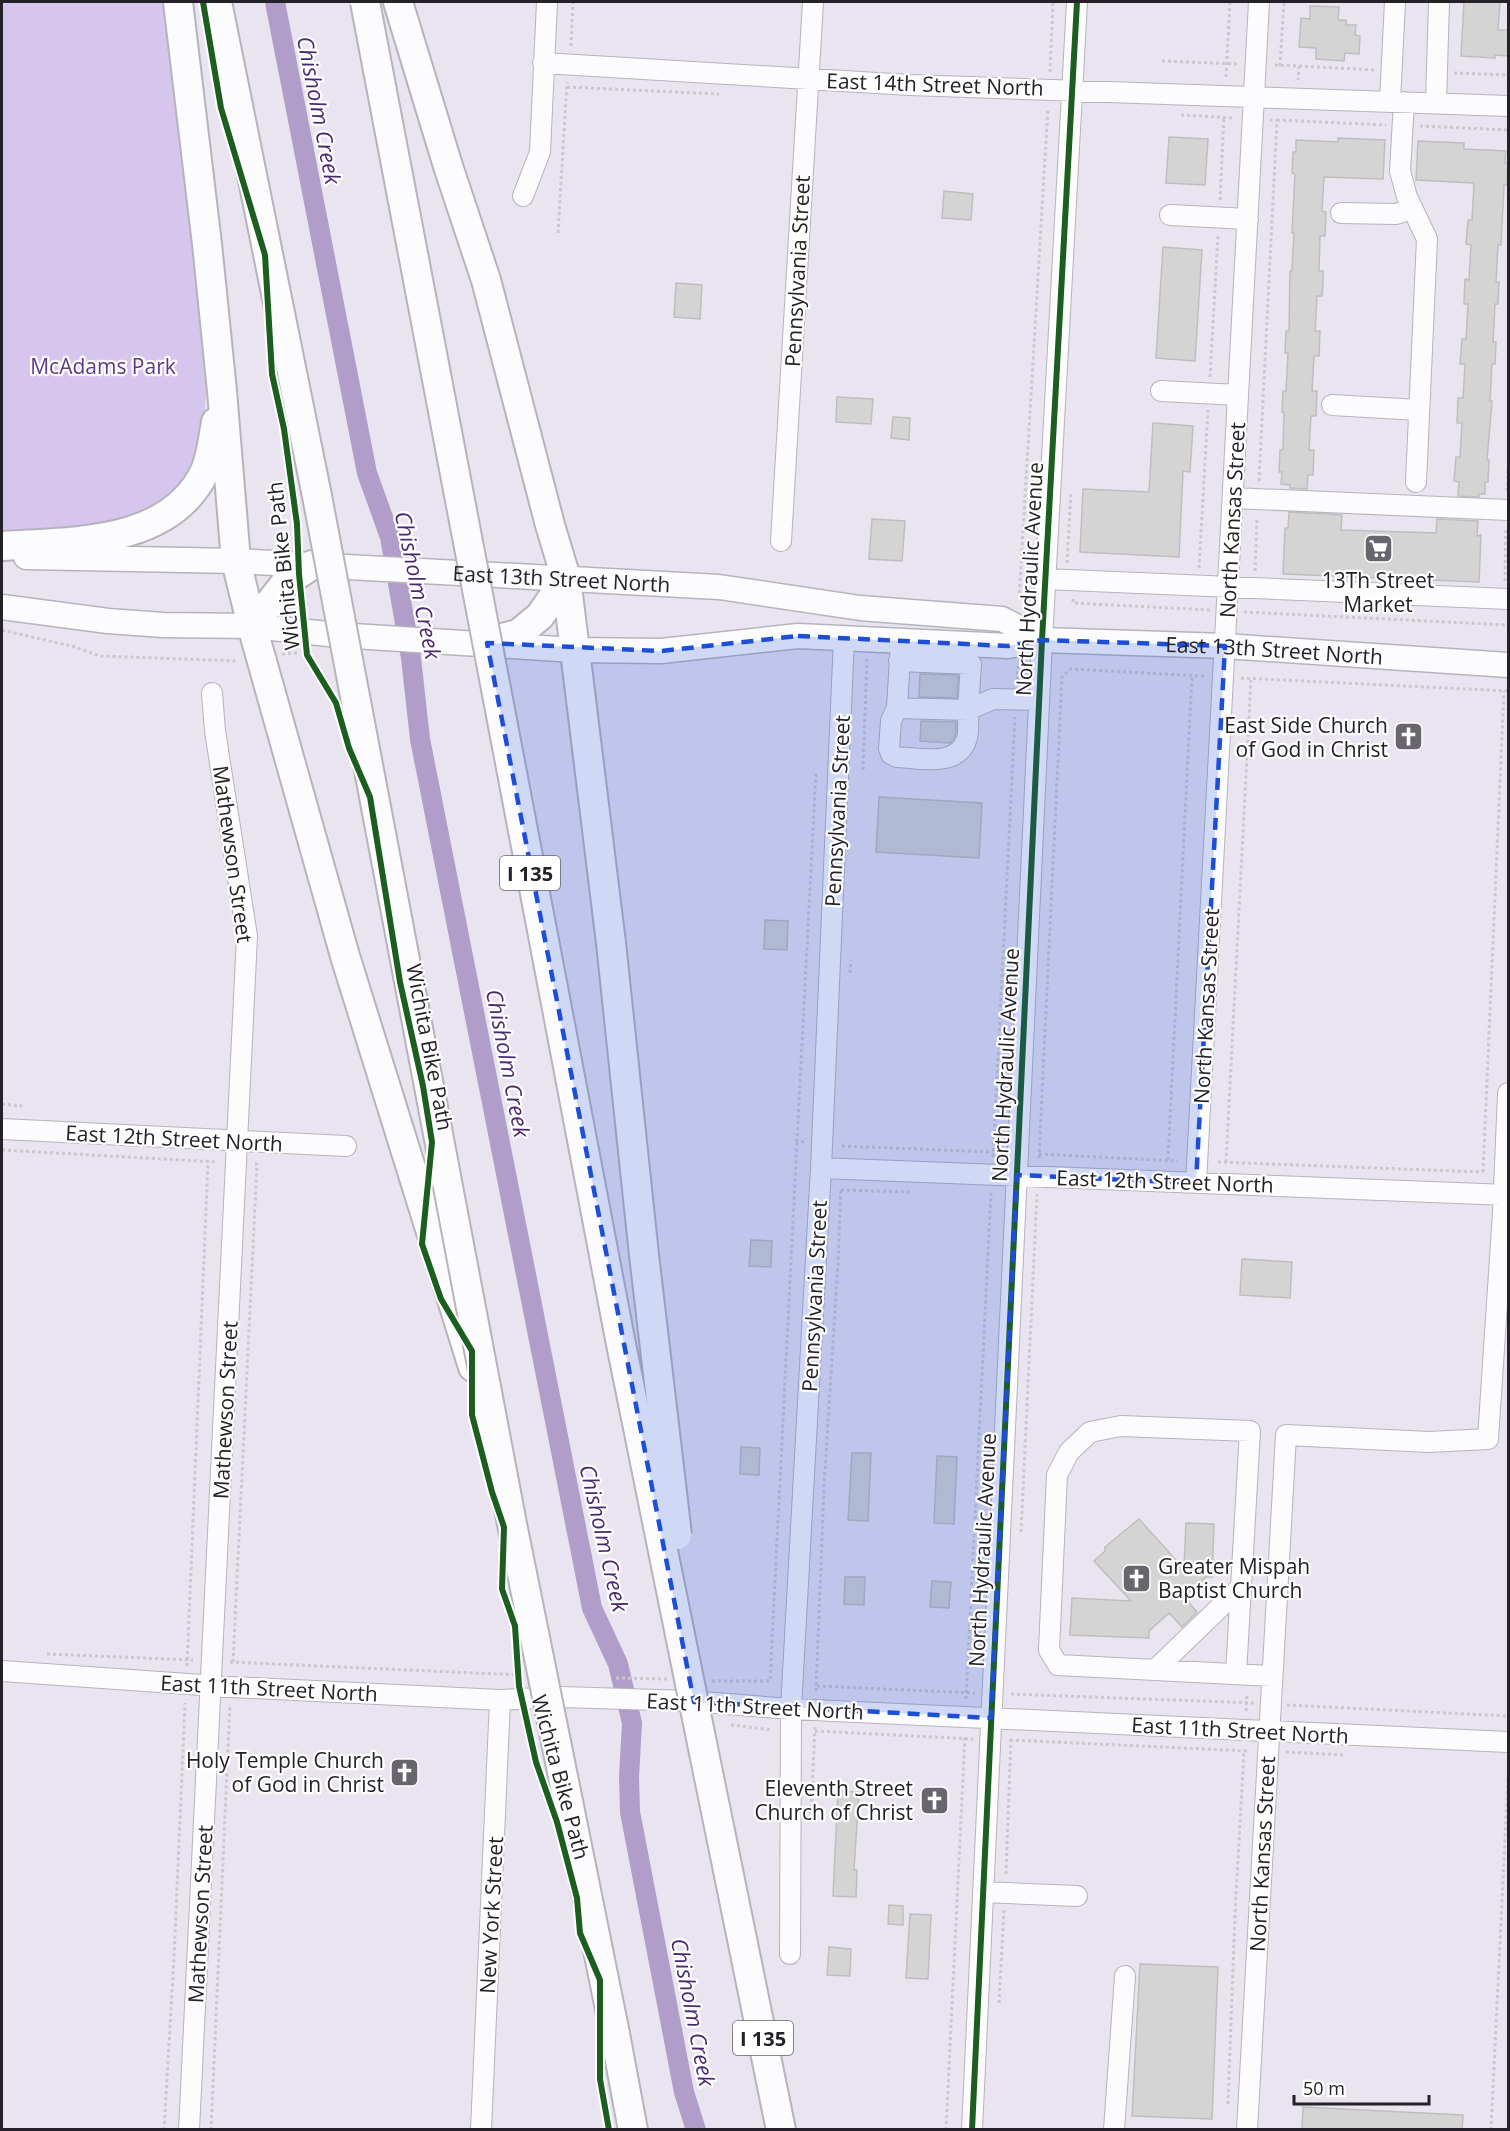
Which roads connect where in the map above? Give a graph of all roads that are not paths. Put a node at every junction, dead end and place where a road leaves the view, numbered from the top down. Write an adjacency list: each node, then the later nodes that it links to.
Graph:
1 (178, 2): 23 (highway)
2 (217, 2): 61 (highway, bridge)
3 (365, 2): 73 (highway, I 135, bridge)
4 (398, 2): 36 (highway)
5 (547, 2): 11 (street)
6 (813, 2): 12 (street, Pennsylvania Street)
7 (1077, 2): 13 (street, North Hydraulic Avenue)
8 (1259, 2): 14 (street, North Kansas Street)
9 (1395, 2): 15 (street)
10 (1439, 2): 16 (street)
11 (543, 63): 12 (street, East 14th Street North); 18 (street)
12 (808, 79): 13 (street, East 14th Street North); 31 (street, Pennsylvania Street)
13 (1072, 90): 14 (street, East 14th Street North); 37 (street, North Hydraulic Avenue)
14 (1254, 96): 15 (street, East 14th Street North); 22 (street, North Kansas Street)
15 (1397, 101): 16 (street, East 14th Street North); 19 (street)
16 (1436, 103): 17 (street, East 14th Street North)
17 (1509, 105)
18 (523, 196)
19 (1412, 209): 20 (street); 27 (street)
20 (1341, 213)
21 (1170, 215): 22 (street)
22 (1248, 219): 25 (street, North Kansas Street)
23 (222, 391): 32 (highway); 34 (highway)
24 (1161, 391): 25 (street)
25 (1238, 395): 29 (street, North Kansas Street)
26 (1332, 405): 27 (street)
27 (1419, 410): 28 (street)
28 (1416, 482)
29 (1233, 498): 30 (street); 38 (street, North Kansas Street)
30 (1508, 510)
31 (781, 541)
32 (2, 546)
33 (2, 558): 34 (main road, East 13th Street North)
34 (237, 561): 35 (main road, East 13th Street North); 41 (highway)
35 (312, 565): 36 (main road, East 13th Street North); 41 (highway)
36 (566, 578): 42 (main road, East 13th Street North); 43 (highway); 46 (highway)
37 (1045, 579): 38 (street); 42 (street, North Hydraulic Avenue)
38 (1228, 588): 39 (street); 45 (street, North Kansas Street)
39 (1507, 599)
40 (2, 607): 41 (main road, East 13th Street North)
41 (252, 626): 43 (main road, East 13th Street North); 61 (highway, bridge)
42 (1042, 640): 45 (main road, East 13th Street North); 47 (main road, East 13th Street North); 50 (street, North Hydraulic Avenue)
43 (483, 643): 46 (main road, East 13th Street North)
44 (844, 646): 46 (main road, East 13th Street North); 47 (main road, East 13th Street North); 57 (street, Pennsylvania Street)
45 (1225, 646): 48 (main road, East 13th Street North); 59 (street, North Kansas Street)
46 (574, 650): 73 (highway, bridge)
47 (900, 651): 51 (street); 52 (street)
48 (1509, 665)
49 (212, 693): 55 (street, Mathewson Street)
50 (1039, 700): 52 (street); 58 (street, North Hydraulic Avenue)
51 (897, 708): 52 (street); 52 (street)
52 (968, 710)
53 (1509, 1093): 60 (street)
54 (2, 1129): 55 (street, East 12th Street North)
55 (238, 1142): 56 (street, East 12th Street North); 67 (street, Mathewson Street)
56 (346, 1146)
57 (821, 1168): 58 (street, East 12th Street North); 69 (street, Pennsylvania Street)
58 (1017, 1175): 59 (street, East 12th Street North); 70 (street, North Hydraulic Avenue)
59 (1196, 1183): 60 (street, East 12th Street North)
60 (1506, 1195): 66 (street, North Kansas Street)
61 (512, 1524): 79 (highway, bridge)
62 (1241, 1587): 63 (street); 63 (street); 65 (street)
63 (1155, 1670): 65 (street)
64 (2, 1671): 67 (street, East 11th Street North)
65 (1242, 1674): 66 (street)
66 (1272, 1676): 71 (street, North Kansas Street)
67 (211, 1686): 68 (street, East 11th Street North); 80 (street, Mathewson Street)
68 (500, 1700): 69 (street, East 11th Street North); 81 (street, New York Street)
69 (791, 1709): 70 (street, East 11th Street North); 77 (street, Pennsylvania Street)
70 (991, 1718): 71 (street, East 11th Street North); 74 (street, North Hydraulic Avenue)
71 (1269, 1732): 72 (street, East 11th Street North); 88 (street, North Kansas Street)
72 (1509, 1742)
73 (702, 1743): 76 (highway, I 135)
74 (983, 1892): 75 (street); 86 (street, North Hydraulic Avenue)
75 (1077, 1896)
76 (746, 1947): 84 (highway, I 135); 85 (highway)
77 (790, 1954)
78 (1125, 1976): 87 (street)
79 (615, 2034): 82 (highway); 83 (highway)
80 (189, 2130)
81 (481, 2130)
82 (622, 2130)
83 (633, 2130)
84 (781, 2130)
85 (800, 2130)
86 (972, 2130)
87 (1114, 2130)
88 (1247, 2130)

